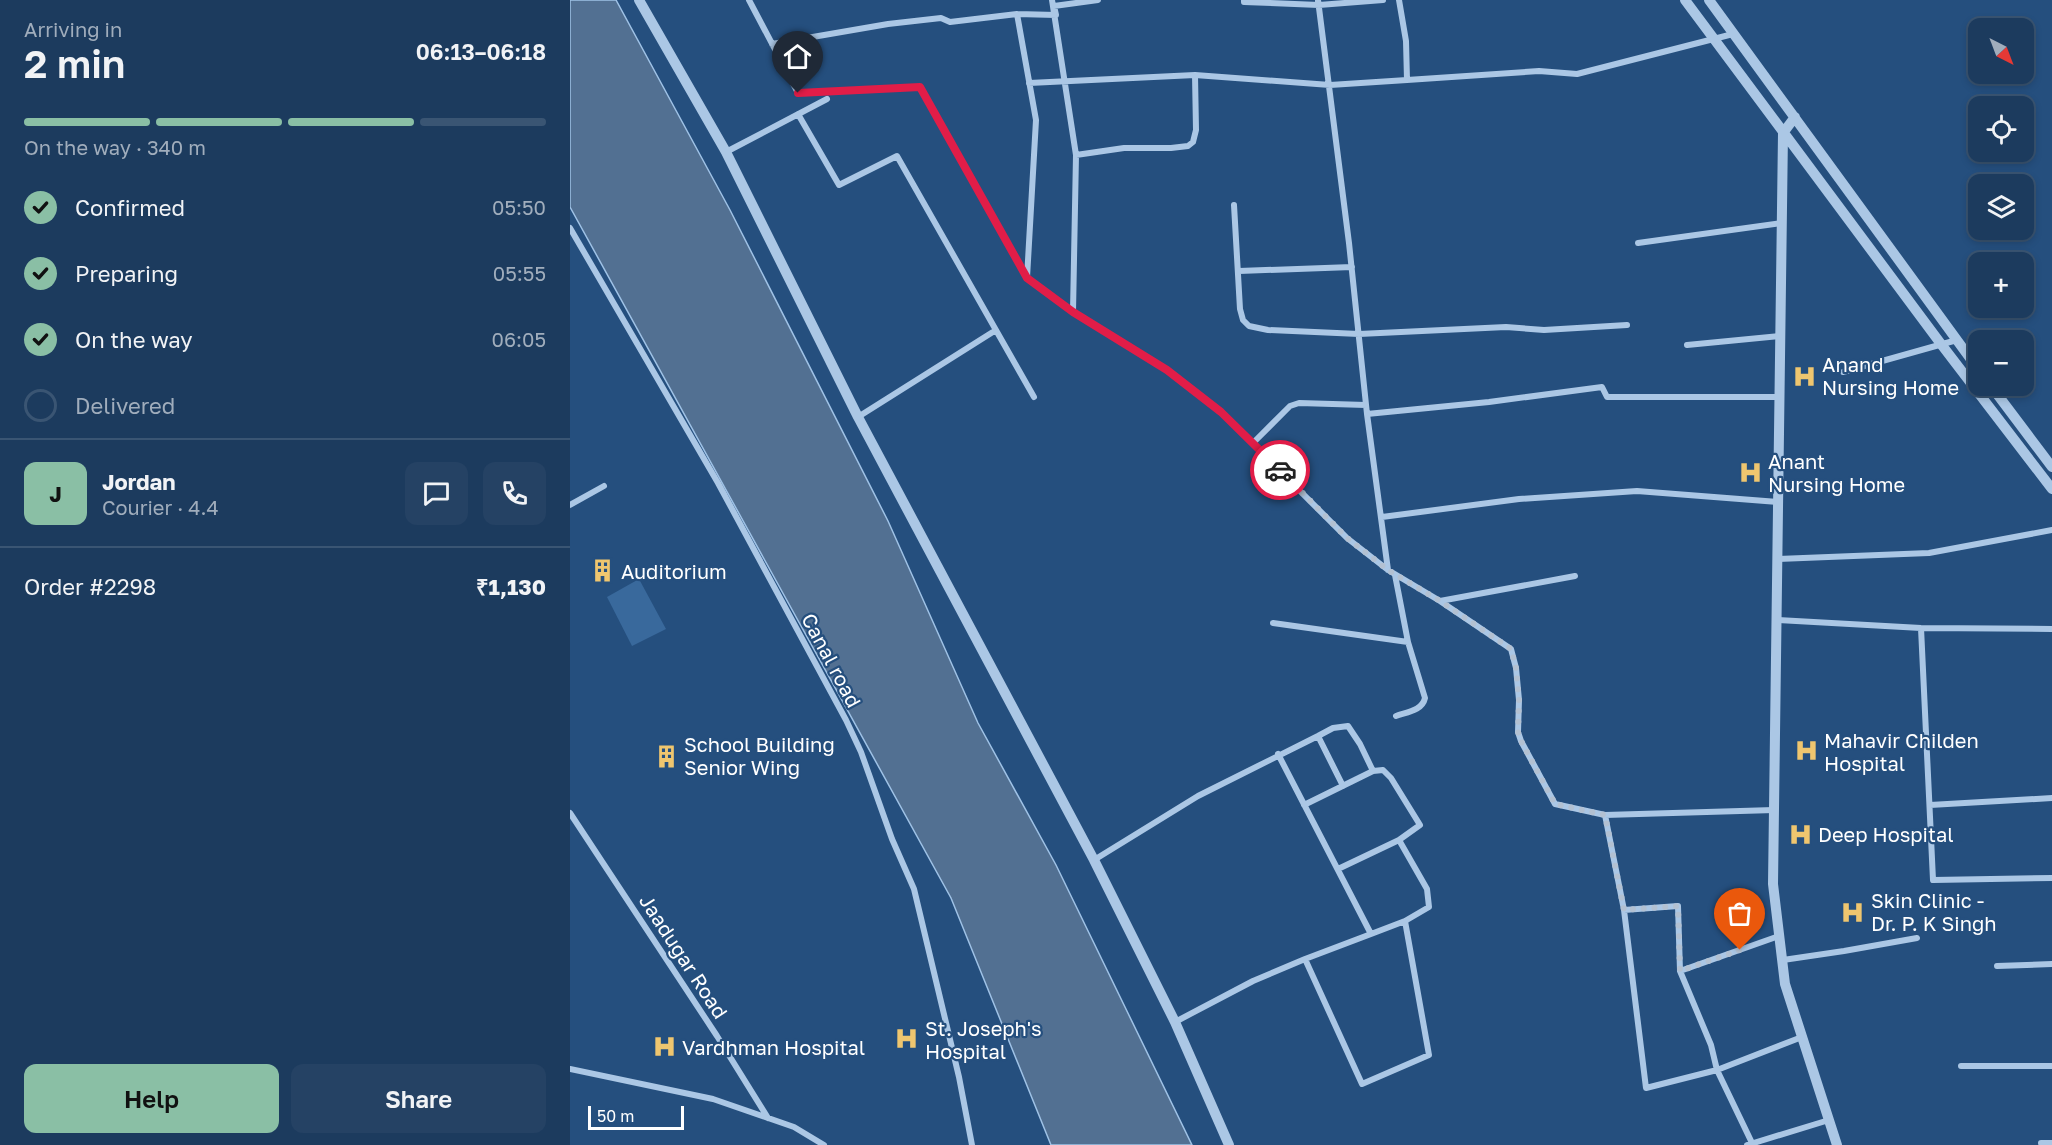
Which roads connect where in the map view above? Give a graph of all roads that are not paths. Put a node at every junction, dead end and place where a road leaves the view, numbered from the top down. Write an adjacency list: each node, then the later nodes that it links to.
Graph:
1 (639, 0): 25 (street)
2 (749, 0): 15 (street)
3 (1052, 0): 12 (street)
4 (1098, 0): 12 (street)
5 (1244, 0): 10 (street)
6 (1383, 0): 10 (street)
7 (1399, 0): 17 (street)
8 (1685, 0): 14 (street)
9 (1709, 0): 13 (street)
10 (1318, 3): 20 (street)
11 (1017, 14): 12 (street); 15 (street); 19 (street)
12 (1056, 15): 18 (street)
13 (1733, 34): 14 (street); 23 (street)
14 (1713, 39): 17 (street); 24 (street)
15 (772, 44): 33 (street)
16 (1195, 75): 18 (street); 20 (street); 26 (street)
17 (1407, 80): 20 (street)
18 (1065, 82): 19 (street); 26 (street)
19 (1029, 83): 33 (street)
20 (1330, 85): 31 (street)
21 (827, 99): 22 (street)
22 (798, 114): 25 (street); 36 (street)
23 (1795, 117): 24 (street); 39 (street)
24 (1783, 133): 28 (street); 40 (street)
25 (726, 152): 49 (street)
26 (1076, 154): 34 (street)
27 (1234, 205): 32 (street)
28 (1782, 223): 30 (street); 38 (street)
29 (570, 228): 105 (street, Canal road)
30 (1638, 243)
31 (1352, 267): 32 (street); 37 (street)
32 (1239, 271): 37 (street)
33 (1027, 278): 34 (street)
34 (1073, 312): 50 (street)
35 (1627, 325): 37 (street)
36 (996, 330): 45 (street); 49 (street)
37 (1359, 334): 47 (street)
38 (1780, 336): 41 (street); 46 (street)
39 (1956, 340): 40 (street); 42 (street)
40 (1941, 344): 43 (street); 53 (street)
41 (1687, 345)
42 (1968, 356)
43 (1843, 372)
44 (1999, 396): 51 (street)
45 (1034, 397)
46 (1780, 398): 48 (street); 54 (street)
47 (1366, 405): 48 (street); 50 (street)
48 (1367, 414): 56 (street)
49 (858, 417): 80 (street)
50 (1253, 443): 59 (street)
51 (2052, 467)
52 (604, 486): 55 (street)
53 (2052, 489)
54 (1778, 502): 56 (street); 58 (street)
55 (570, 505)
56 (1382, 517): 59 (street)
57 (2052, 530): 58 (street)
58 (1778, 559): 63 (street)
59 (1388, 570): 60 (street)
60 (1395, 575): 62 (street); 67 (street)
61 (1575, 576): 62 (street)
62 (1440, 601): 78 (street)
63 (1777, 620): 65 (street); 76 (street)
64 (1274, 624): 67 (street)
65 (1921, 628): 66 (street); 75 (street)
66 (2052, 629)
67 (1408, 642): 68 (street)
68 (1396, 716)
69 (1318, 736): 70 (street); 71 (street); 72 (street)
70 (1278, 754): 74 (street); 80 (street)
71 (1373, 771): 72 (street); 79 (street)
72 (1343, 786): 74 (street)
73 (2052, 798): 75 (street)
74 (1304, 805): 81 (street)
75 (1930, 805): 82 (street)
76 (1774, 810): 78 (street); 86 (street)
77 (570, 813): 99 (street, Jaadugar Road)
78 (1605, 815): 83 (street)
79 (1400, 840): 81 (street); 84 (street)
80 (1094, 860): 93 (street)
81 (1338, 869): 85 (street)
82 (2052, 878)
83 (1624, 910): 92 (street); 98 (street)
84 (1405, 921): 85 (street); 88 (street)
85 (1371, 934): 88 (street)
86 (1780, 936): 89 (street); 92 (street)
87 (1917, 938): 89 (street)
88 (1305, 959): 93 (street)
89 (1782, 960): 94 (street)
90 (2052, 964): 91 (street)
91 (1998, 966)
92 (1680, 971): 98 (street)
93 (1174, 1022): 106 (street)
94 (1802, 1037): 98 (street); 100 (street)
95 (1961, 1066): 96 (street)
96 (2052, 1066)
97 (570, 1068): 99 (street)
98 (1717, 1070): 103 (street)
99 (768, 1118): 104 (street)
100 (1829, 1119): 103 (street); 107 (street)
101 (2041, 1143): 102 (street)
102 (2052, 1143)
103 (1751, 1144)
104 (824, 1145)
105 (972, 1145)
106 (1229, 1145)
107 (1837, 1145)

